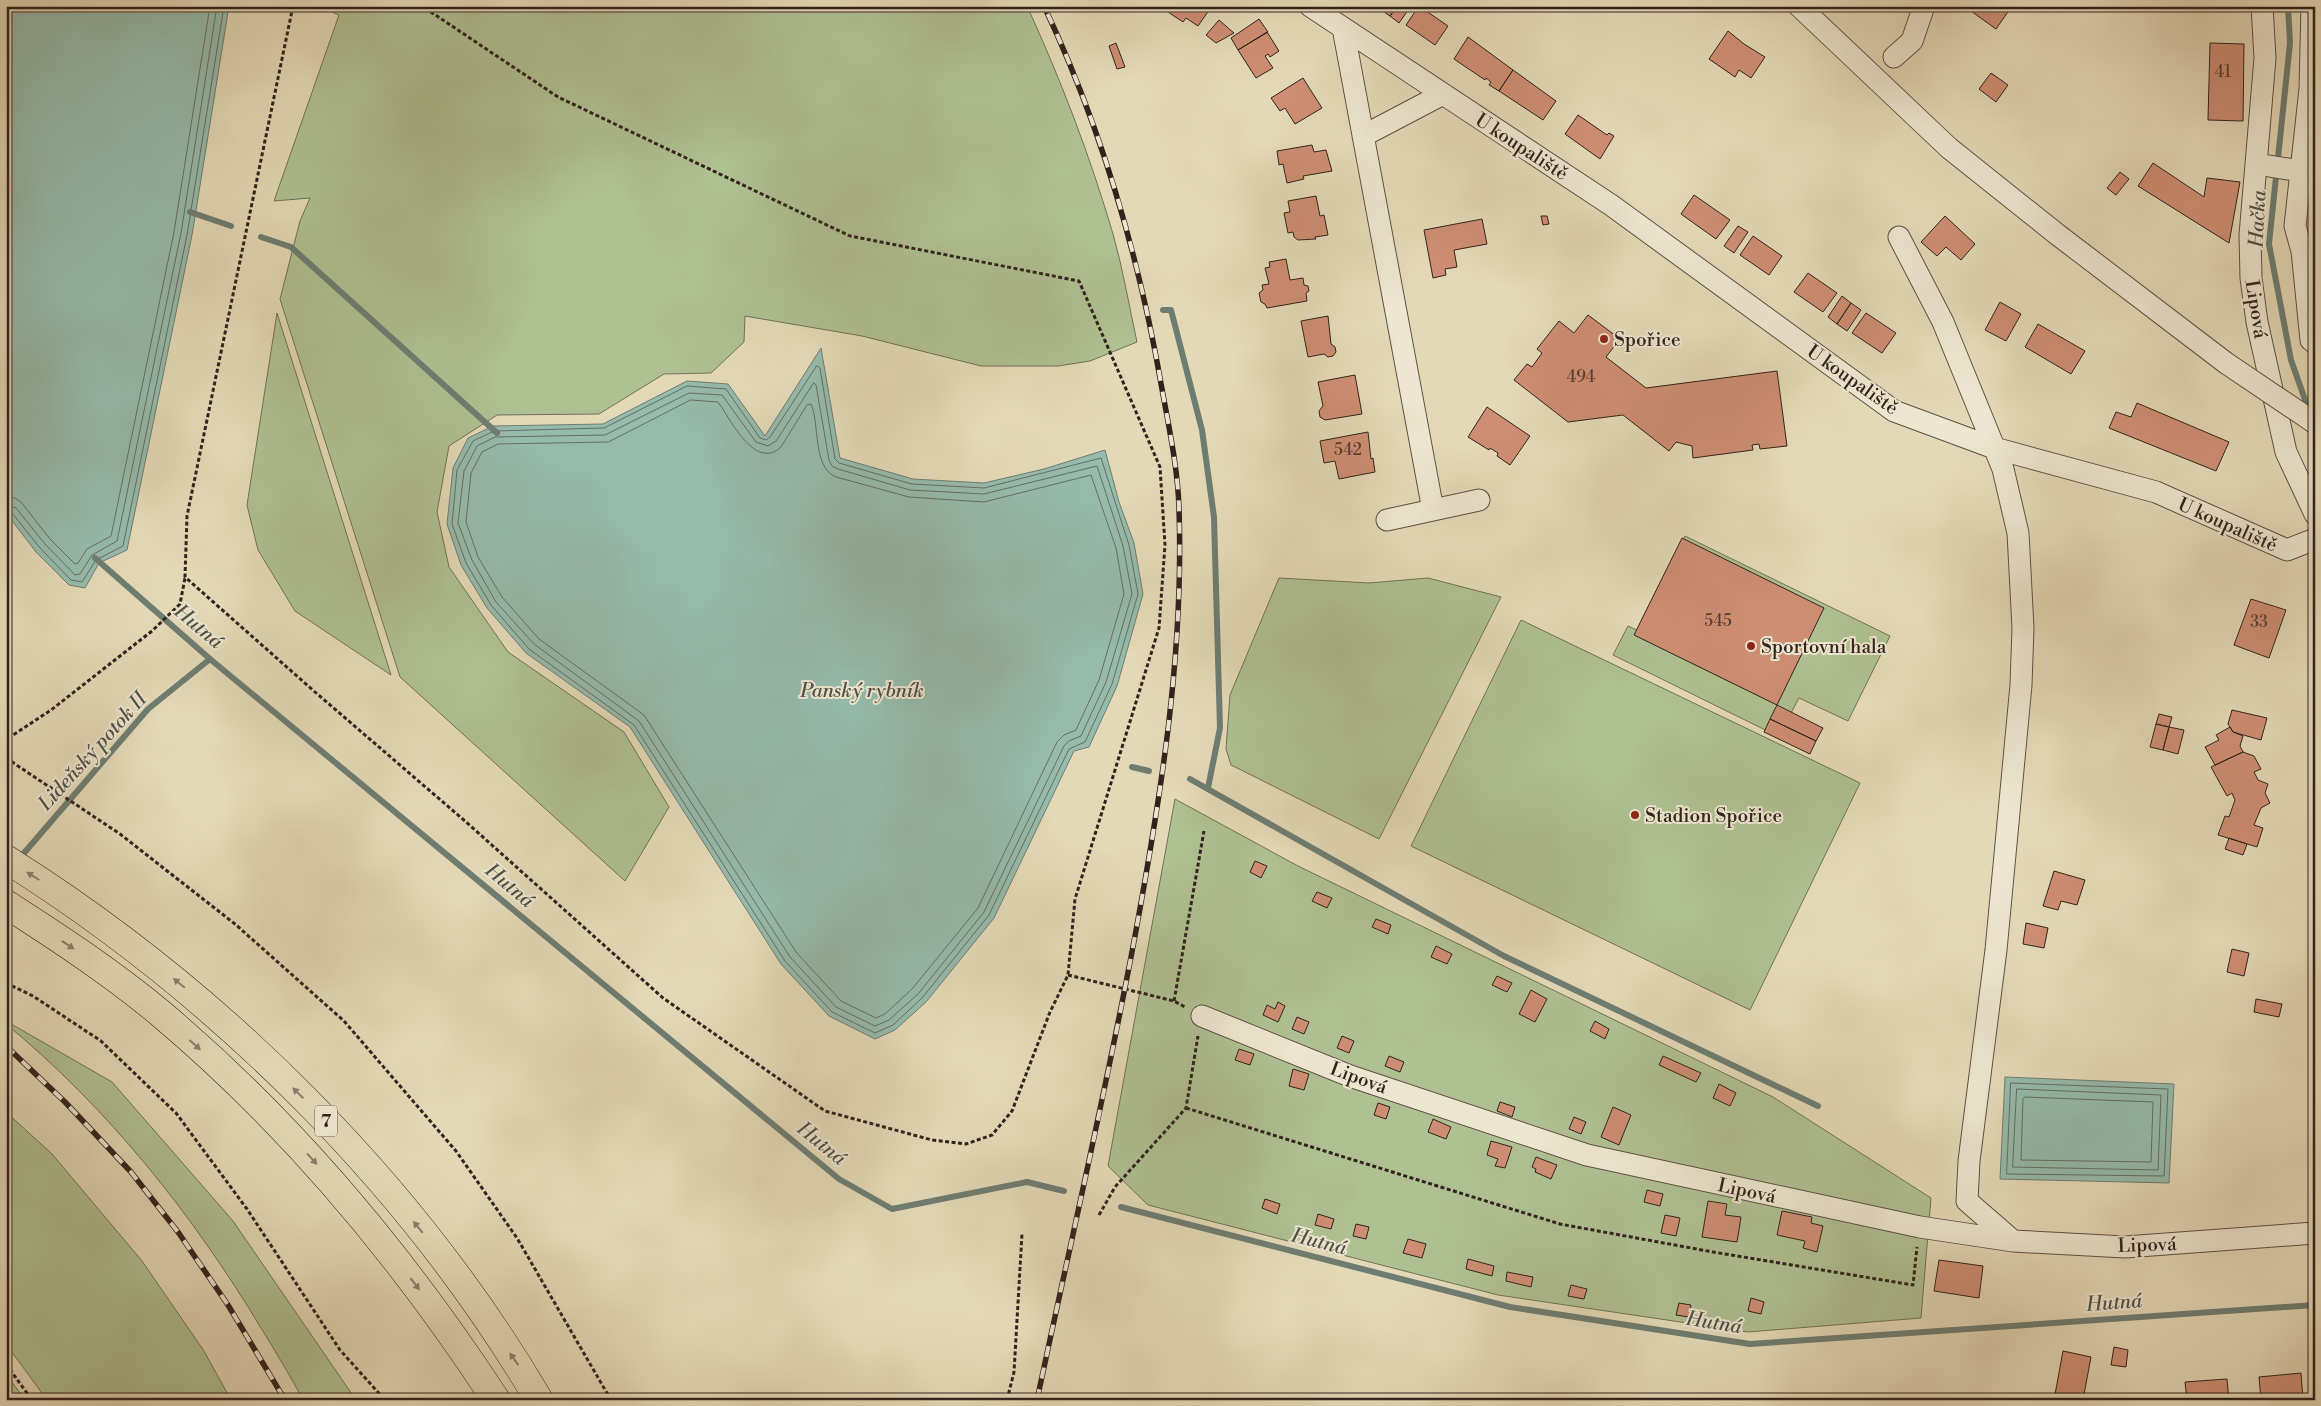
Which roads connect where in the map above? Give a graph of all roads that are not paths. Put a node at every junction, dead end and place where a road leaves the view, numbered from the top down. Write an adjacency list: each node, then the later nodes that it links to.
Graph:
1 (1310, 6): 6 (street, U koupaliště)
2 (1799, 6): 14 (street, bridge)
3 (1924, 6): 7 (street)
4 (2262, 6): 10 (street, Lipová)
5 (2312, 6): 11 (street)
6 (1343, 28): 8 (street, U koupaliště); 9 (street)
7 (1894, 57)
8 (1443, 94): 9 (street); 15 (street, U koupaliště)
9 (1363, 136): 17 (street)
10 (2257, 164): 11 (street); 18 (street, Lipová)
11 (2300, 171): 13 (street)
12 (1899, 237): 15 (street)
13 (2315, 344)
14 (2315, 423)
15 (1994, 448): 20 (street, U koupaliště); 25 (street)
16 (1479, 500): 17 (street)
17 (1433, 510): 19 (street)
18 (2315, 514)
19 (1387, 520)
20 (2315, 539)
21 (6, 859): 27 (highway, 7, one-way to 21)
22 (17, 911): 26 (highway, 7, one-way to 26)
23 (1202, 1016): 25 (street, Lipová)
24 (2315, 1233): 25 (street, Lipová)
25 (2013, 1241)
26 (496, 1400)
27 (540, 1400)

